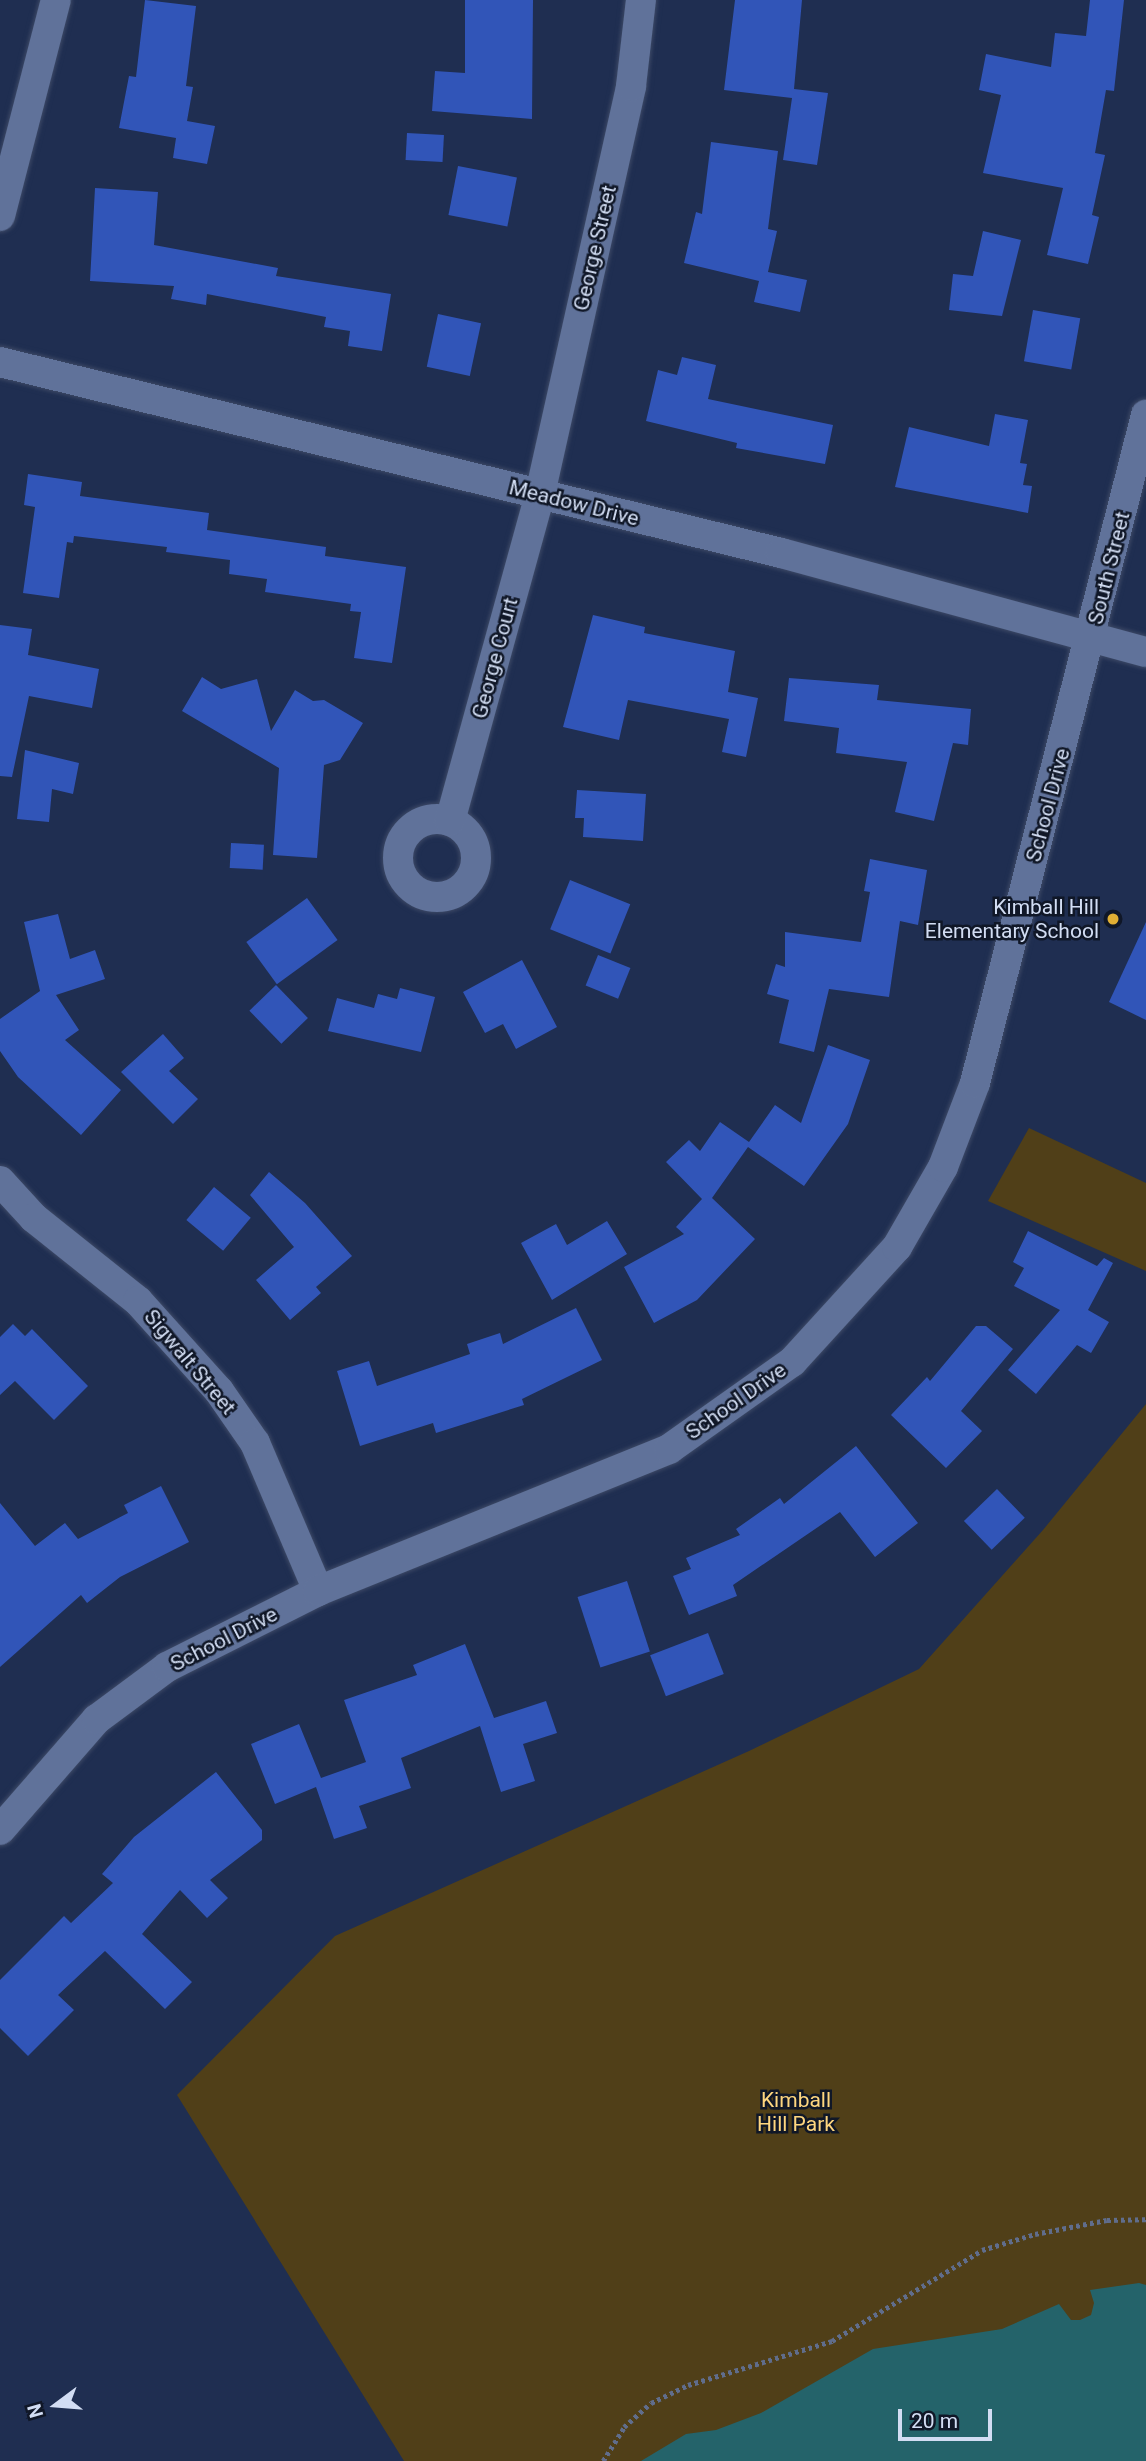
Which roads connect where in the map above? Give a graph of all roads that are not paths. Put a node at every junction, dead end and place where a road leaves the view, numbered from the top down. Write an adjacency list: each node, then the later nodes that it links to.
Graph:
1 (56, 0): 3 (street)
2 (641, 0): 6 (street, George Street)
3 (0, 216)
4 (0, 362): 6 (street, Meadow Drive)
5 (1146, 415): 7 (street, South Street)
6 (540, 494): 7 (street, Meadow Drive); 9 (street, George Court)
7 (1092, 639): 8 (street, Meadow Drive); 11 (street, School Drive)
8 (1146, 652)
9 (450, 821)
10 (0, 1181): 11 (street, Sigwalt Street)
11 (318, 1591): 12 (street, School Drive)
12 (0, 1830)

